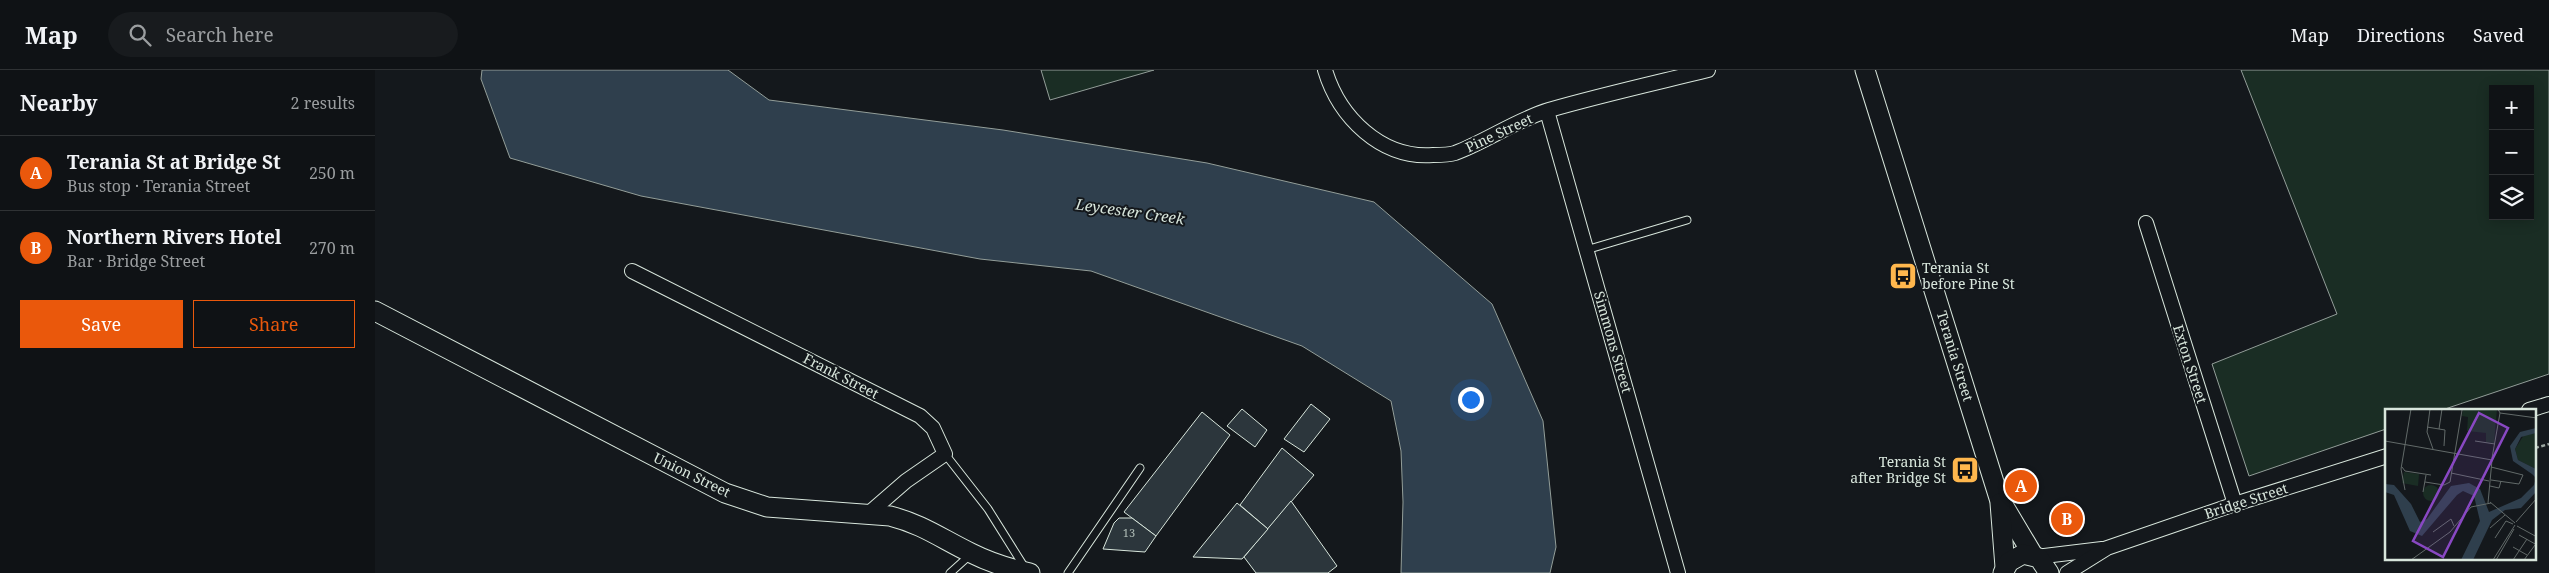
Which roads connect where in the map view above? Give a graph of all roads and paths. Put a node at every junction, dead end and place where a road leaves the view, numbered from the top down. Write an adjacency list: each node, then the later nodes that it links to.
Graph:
1 (1325, 70): 4 (street, Pine Street)
2 (1708, 70): 4 (street, Pine Street)
3 (1865, 70): 15 (main road, Terania Street)
4 (1547, 111): 7 (street, Simmons Street)
5 (1687, 220): 7 (lane)
6 (2145, 223): 16 (street, Exton Street)
7 (1587, 250): 25 (street, Simmons Street)
8 (632, 271): 12 (street, Frank Street)
9 (375, 311): 17 (main road, Union Street)
10 (2549, 404): 11 (street)
11 (2532, 409)
12 (945, 454): 17 (street); 23 (lane)
13 (2385, 457): 16 (street, Bridge Street)
14 (1140, 468): 24 (lane)
15 (1999, 498): 20 (main road, Terania Street); 21 (main road, Terania Street)
16 (2235, 504): 18 (street, Bridge Street)
17 (868, 514): 19 (main road, Union Street)
18 (2107, 548): 20 (street, Bridge Street); 27 (street, Bridge Street)
19 (972, 553): 22 (lane); 23 (main road, Union Street)
20 (2034, 556): 21 (main road); 26 (main road, Terania Street)
21 (2002, 570)
22 (950, 573)
23 (1029, 573)
24 (1068, 573)
25 (1678, 573)
26 (2049, 573)
27 (2067, 573)

